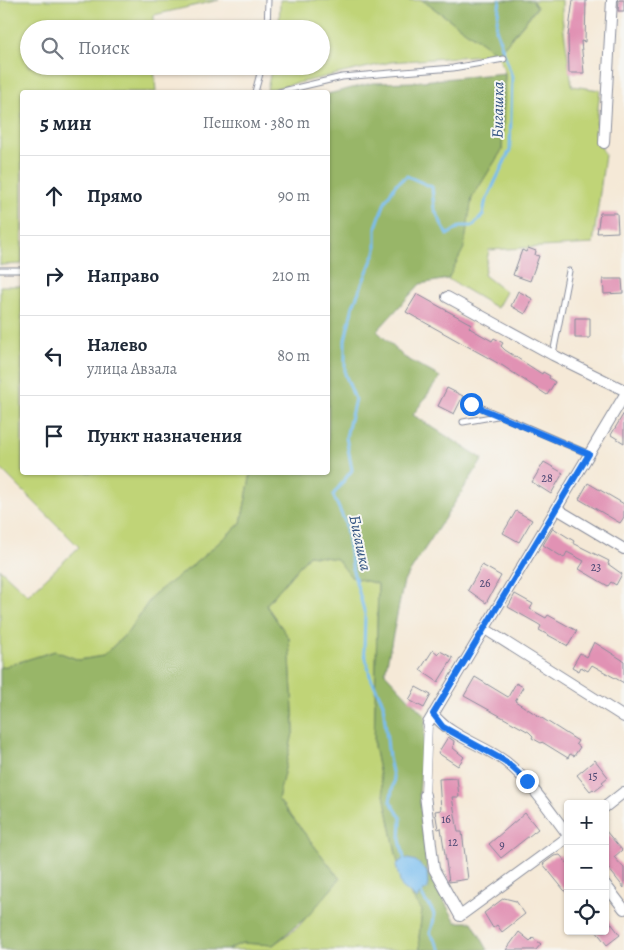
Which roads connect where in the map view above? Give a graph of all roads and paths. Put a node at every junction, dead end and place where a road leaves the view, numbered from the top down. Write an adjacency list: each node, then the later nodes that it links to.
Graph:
1 (268, 0): 3 (lane)
2 (612, 0): 8 (street)
3 (267, 20)
4 (504, 59): 7 (lane)
5 (260, 75): 6 (lane)
6 (256, 90)
7 (287, 90)
8 (604, 143)
9 (0, 270): 10 (lane)
10 (20, 270)
11 (569, 271): 13 (lane)
12 (447, 297): 13 (street)
13 (553, 355): 14 (street)
14 (624, 390)
15 (624, 396): 19 (street)
16 (471, 404): 17 (lane)
17 (499, 416): 18 (lane); 19 (lane)
18 (464, 422)
19 (589, 454): 20 (street)
20 (557, 509): 21 (street); 22 (street)
21 (624, 549)
22 (485, 629): 23 (street); 24 (street)
23 (433, 714): 25 (street); 29 (street)
24 (624, 717)
25 (428, 723): 27 (street)
26 (624, 792): 28 (street)
27 (425, 795): 30 (street)
28 (609, 804)
29 (564, 831)
30 (564, 839)
31 (609, 889): 32 (street)
32 (624, 909)

